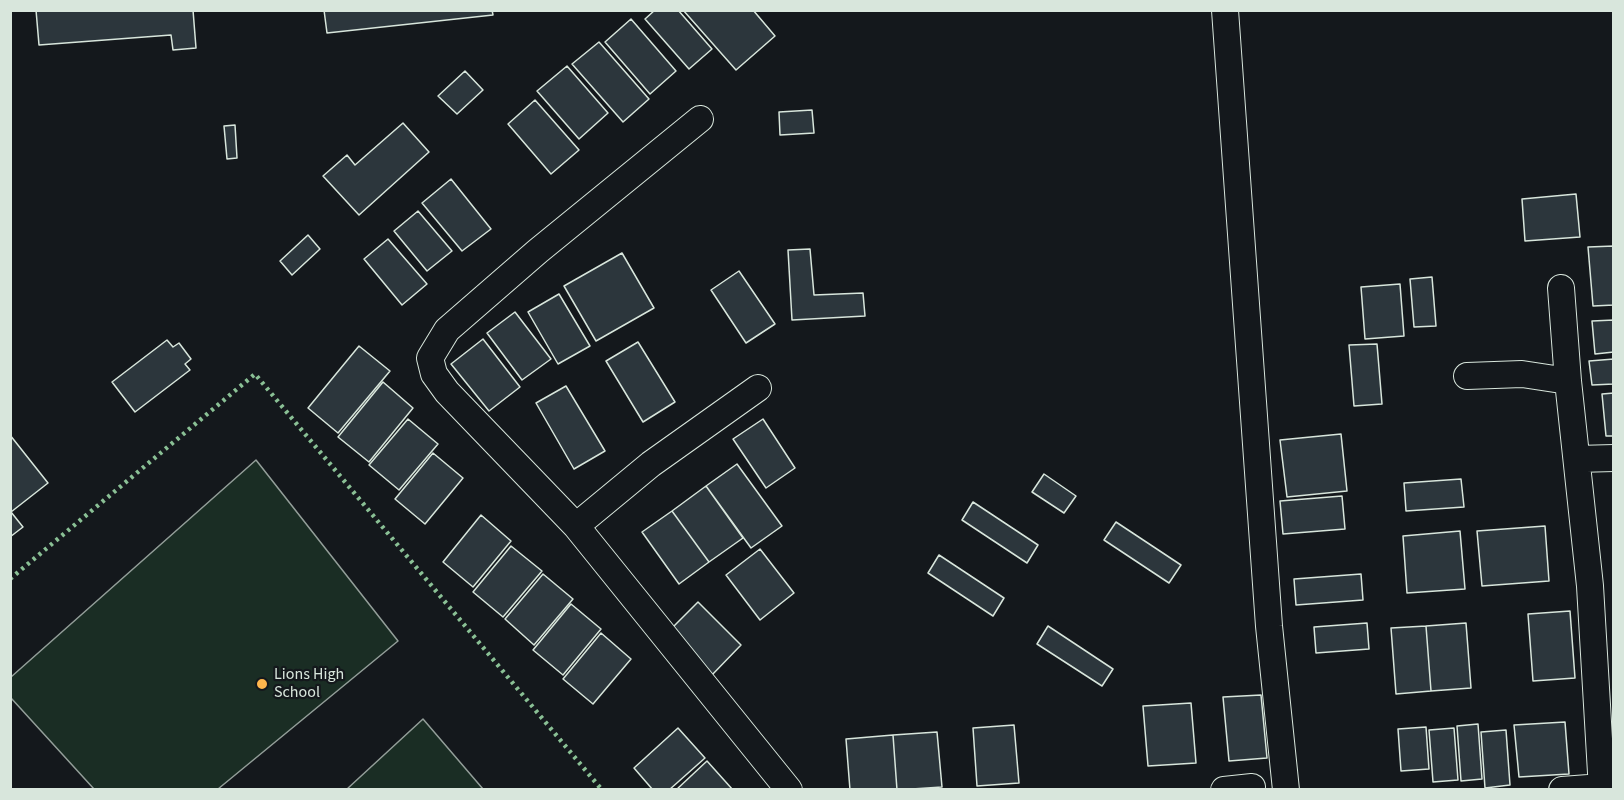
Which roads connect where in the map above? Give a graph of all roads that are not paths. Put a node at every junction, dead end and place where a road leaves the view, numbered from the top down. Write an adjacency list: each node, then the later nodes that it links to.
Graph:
1 (1225, 10): 14 (street)
2 (700, 119): 9 (street)
3 (1561, 288): 5 (street)
4 (1467, 376): 5 (street)
5 (1568, 381): 8 (street)
6 (758, 388): 9 (street)
7 (1614, 458): 8 (street)
8 (1578, 459): 11 (street)
9 (576, 526): 12 (street)
10 (1252, 787): 13 (street)
11 (1602, 788): 15 (street)
12 (789, 789)
13 (1224, 789)
14 (1286, 789)
15 (1562, 789)

